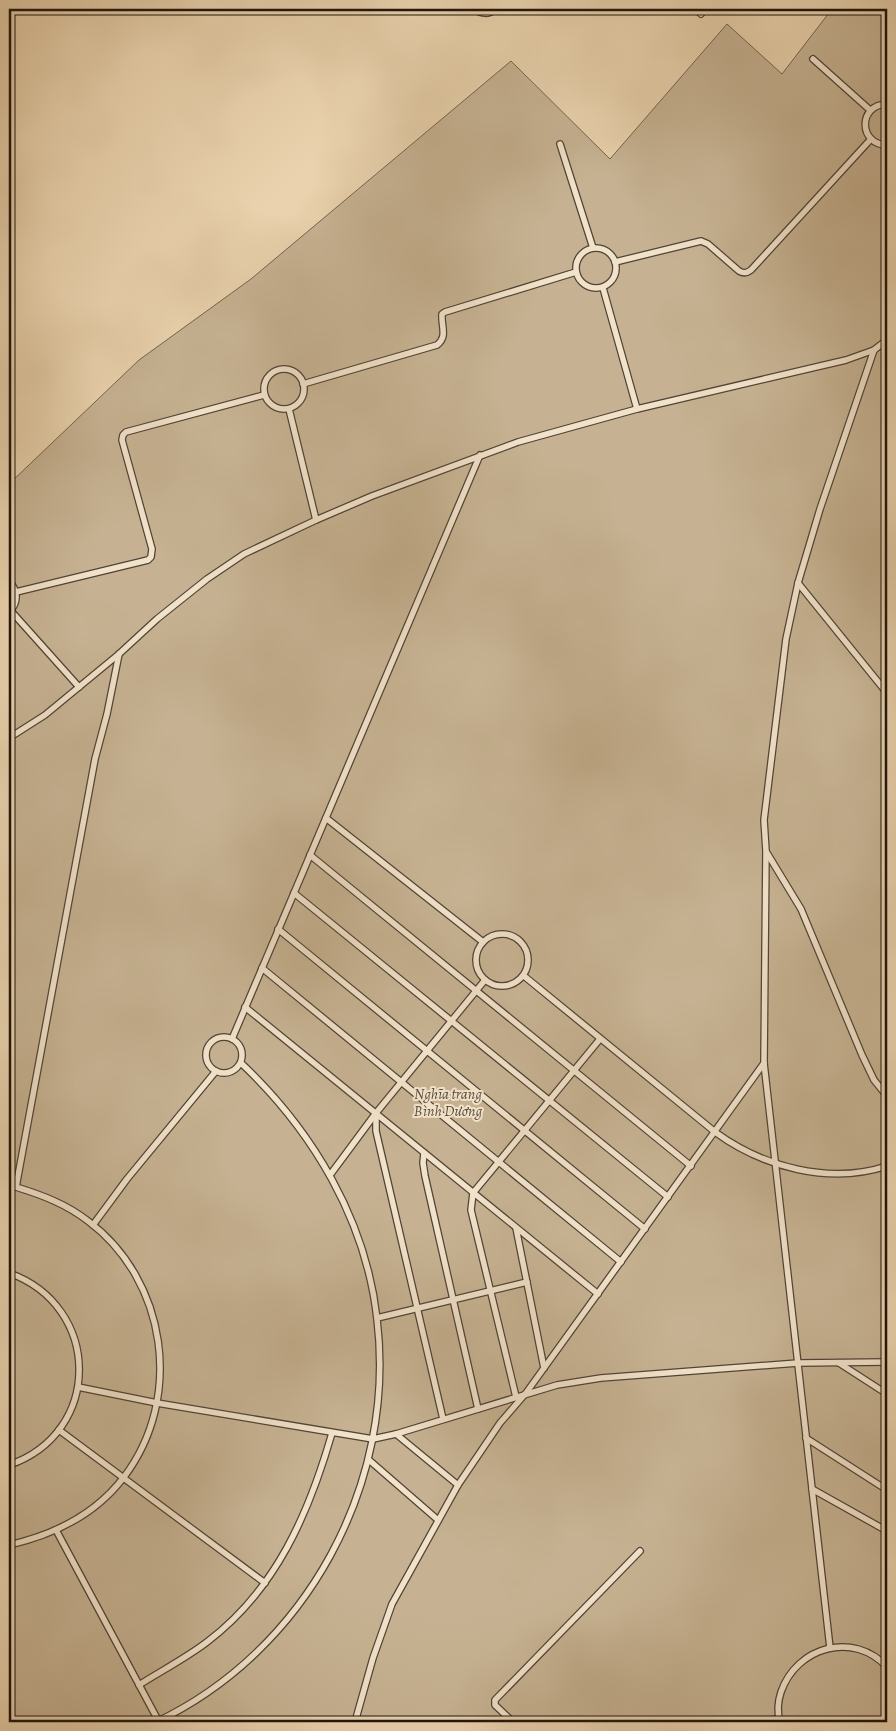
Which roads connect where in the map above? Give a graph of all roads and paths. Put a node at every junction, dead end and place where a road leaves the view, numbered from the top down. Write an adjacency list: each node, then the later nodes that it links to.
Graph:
1 (474, 9): 2 (lane)
2 (496, 9)
3 (813, 59): 5 (lane)
4 (887, 104): 5 (lane)
5 (870, 110): 6 (lane)
6 (871, 139): 8 (lane); 10 (lane)
7 (560, 144): 9 (lane)
8 (887, 145)
9 (593, 248): 10 (lane); 11 (lane)
10 (615, 262): 12 (lane)
11 (576, 272): 12 (lane); 15 (lane)
12 (603, 288): 18 (lane)
13 (887, 340): 14 (lane)
14 (874, 350): 18 (lane); 22 (lane)
15 (303, 384): 16 (lane); 17 (lane)
16 (264, 394): 17 (lane); 23 (lane)
17 (289, 409): 20 (lane)
18 (637, 409): 19 (lane)
19 (480, 455): 20 (lane); 29 (lane)
20 (316, 520): 25 (lane)
21 (9, 581): 23 (lane)
22 (798, 583): 27 (lane); 30 (lane)
23 (16, 592): 24 (lane)
24 (10, 612): 26 (lane)
25 (119, 654): 26 (lane); 62 (lane)
26 (79, 687): 28 (lane)
27 (887, 693)
28 (9, 738)
29 (326, 818): 31 (lane); 34 (lane)
30 (766, 851): 45 (lane); 49 (lane)
31 (310, 855): 32 (lane); 38 (lane)
32 (294, 893): 33 (lane); 40 (lane)
33 (278, 929): 35 (lane); 43 (lane)
34 (483, 942): 36 (lane); 37 (lane)
35 (262, 968): 39 (lane); 48 (lane)
36 (524, 976): 37 (lane); 42 (lane)
37 (485, 980): 38 (lane)
38 (476, 990): 40 (lane); 46 (lane)
39 (245, 1007): 41 (lane); 51 (lane)
40 (451, 1021): 43 (lane); 50 (lane)
41 (232, 1039): 44 (lane); 47 (lane)
42 (600, 1039): 46 (lane); 53 (lane)
43 (427, 1050): 48 (lane); 52 (lane)
44 (241, 1063): 47 (lane); 59 (lane)
45 (764, 1063): 53 (lane); 56 (lane)
46 (574, 1070): 50 (lane); 57 (lane)
47 (216, 1071): 62 (lane)
48 (401, 1082): 51 (lane); 55 (lane)
49 (887, 1096)
50 (549, 1100): 52 (lane); 61 (lane)
51 (376, 1113): 54 (lane); 59 (lane); 71 (lane)
52 (525, 1130): 55 (lane); 64 (lane)
53 (715, 1132): 56 (lane); 57 (lane)
54 (424, 1153): 60 (lane); 70 (lane)
55 (498, 1161): 60 (lane); 65 (lane)
56 (775, 1164): 58 (lane); 74 (lane)
57 (691, 1166): 61 (lane)
58 (887, 1166)
59 (330, 1175): 72 (lane)
60 (473, 1193): 63 (lane); 68 (lane)
61 (668, 1197): 64 (lane)
62 (93, 1225): 81 (lane)
63 (516, 1228): 67 (lane); 69 (lane)
64 (645, 1229): 65 (lane)
65 (622, 1262): 69 (lane)
66 (9, 1273): 77 (lane)
67 (527, 1282): 68 (lane); 76 (lane)
68 (490, 1291): 70 (lane); 80 (lane)
69 (598, 1294): 76 (lane)
70 (453, 1300): 71 (lane); 82 (lane)
71 (416, 1308): 72 (lane); 83 (lane)
72 (377, 1318): 88 (lane)
73 (887, 1362): 75 (lane)
74 (798, 1363): 75 (lane); 78 (lane); 87 (lane)
75 (839, 1363): 79 (lane)
76 (544, 1368): 78 (lane)
77 (78, 1386): 81 (lane); 84 (lane)
78 (526, 1393): 80 (lane); 92 (lane)
79 (887, 1394)
80 (516, 1396): 82 (lane)
81 (157, 1402): 85 (lane); 91 (lane)
82 (478, 1409): 83 (lane)
83 (443, 1419): 86 (lane)
84 (59, 1430): 90 (lane); 91 (lane)
85 (332, 1433): 88 (lane); 100 (lane)
86 (396, 1434): 88 (lane); 92 (lane)
87 (806, 1438): 93 (lane); 94 (lane)
88 (373, 1439): 89 (lane)
89 (369, 1460): 95 (lane); 105 (lane)
90 (9, 1464)
91 (124, 1478): 96 (lane); 100 (lane)
92 (458, 1485): 95 (lane)
93 (812, 1489): 97 (lane); 101 (lane)
94 (887, 1490)
95 (438, 1520): 106 (lane)
96 (56, 1530): 98 (lane); 103 (lane)
97 (887, 1531)
98 (9, 1544)
99 (640, 1550): 107 (lane)
100 (265, 1583): 103 (lane)
101 (830, 1648): 102 (lane); 104 (lane)
102 (887, 1667)
103 (139, 1685): 105 (lane)
104 (779, 1721): 108 (lane)
105 (158, 1722)
106 (355, 1722)
107 (514, 1722)
108 (751, 1722)

